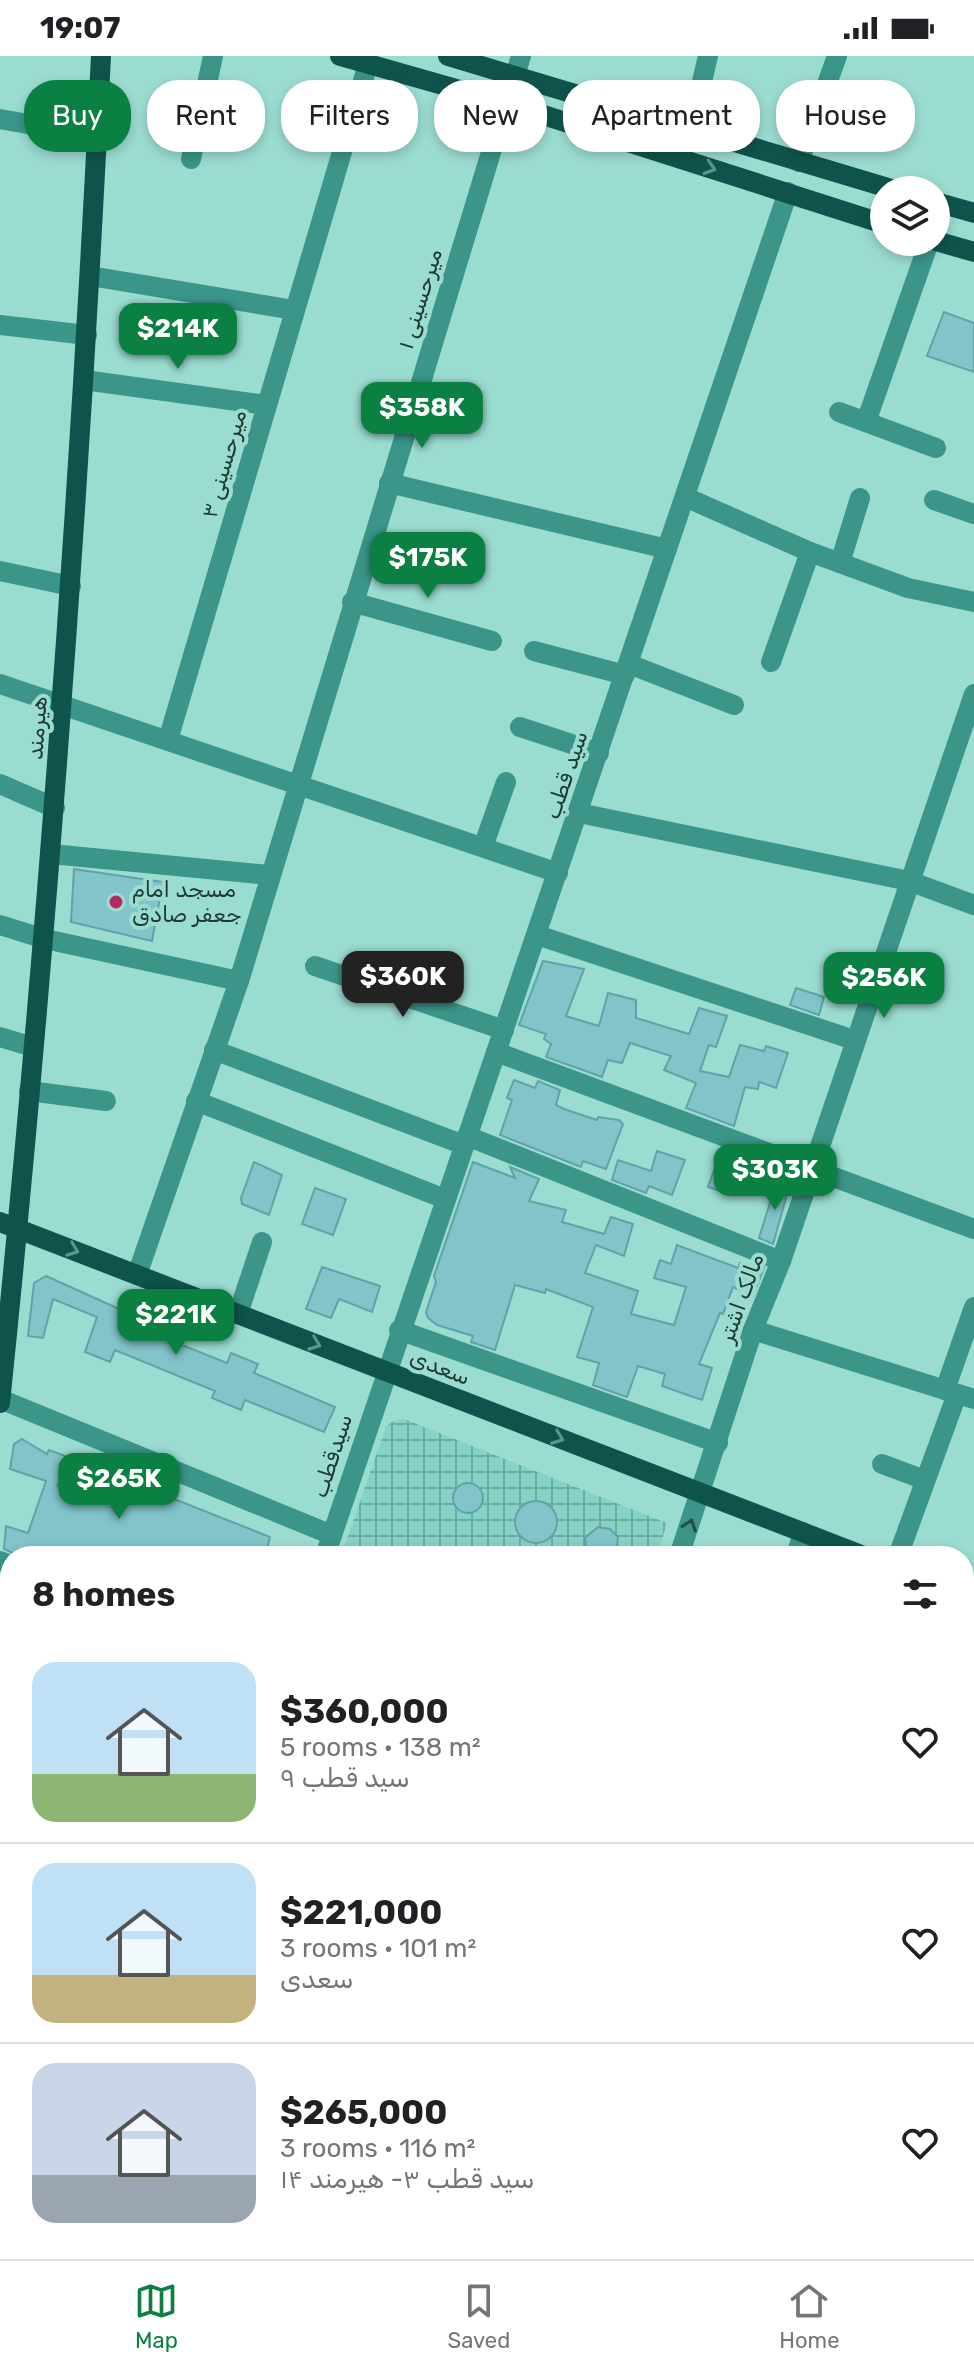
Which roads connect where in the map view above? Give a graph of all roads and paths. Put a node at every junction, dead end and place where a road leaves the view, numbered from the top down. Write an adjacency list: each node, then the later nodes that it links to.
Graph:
1 (101, 56): 9 (main road, هیرمند)
2 (213, 56): 19 (street)
3 (340, 56): 7 (main road)
4 (448, 56): 8 (main road)
5 (708, 56): 10 (street)
6 (837, 56): 20 (street)
7 (368, 64): 11 (main road); 30 (street, میرحسینی ۳)
8 (518, 66): 12 (main road)
9 (100, 80)
10 (702, 80)
11 (434, 83)
12 (563, 84)
13 (0, 119): 14 (street)
14 (24, 123)
15 (760, 150): 20 (main road)
16 (96, 152): 29 (main road, هیرمند)
17 (491, 152): 38 (street, میرحسینی ۱)
18 (659, 152): 22 (main road, one-way to 22)
19 (191, 159)
20 (799, 162): 21 (main road)
21 (870, 183)
22 (788, 192): 25 (main road); 39 (street, سید قطب)
23 (950, 206): 24 (main road)
24 (974, 213)
25 (870, 219)
26 (950, 245): 27 (main road)
27 (974, 252)
28 (924, 256): 36 (street)
29 (90, 276): 30 (street); 32 (main road, هیرمند)
30 (294, 310): 34 (street, میرحسینی ۳)
31 (0, 325): 32 (street)
32 (87, 335): 33 (main road, هیرمند)
33 (84, 380): 34 (street); 47 (main road, هیرمند)
34 (266, 405): 59 (street, میرحسینی ۳)
35 (839, 412): 36 (street)
36 (866, 422): 37 (street)
37 (936, 448)
38 (389, 483): 43 (street); 48 (street, میرحسینی ۱)
39 (685, 497): 43 (street, سید قطب); 44 (street)
40 (860, 498): 45 (street)
41 (934, 500): 42 (street)
42 (974, 514)
43 (667, 549): 53 (street, سید قطب)
44 (810, 552): 45 (street); 52 (street)
45 (840, 563): 49 (street)
46 (0, 571): 47 (street)
47 (71, 586): 56 (main road, هیرمند)
48 (352, 602): 50 (street); 63 (street, میرحسینی ۱)
49 (974, 602)
50 (492, 641)
51 (534, 651): 53 (street)
52 (771, 662)
53 (627, 670): 57 (street); 60 (street, سید قطب)
54 (0, 684): 56 (street)
55 (974, 694): 70 (street, مالک اشتر)
56 (63, 704): 59 (street); 64 (main road, هیرمند)
57 (734, 705)
58 (520, 727): 60 (street)
59 (168, 740): 63 (street)
60 (599, 753): 65 (street, سید قطب)
61 (506, 782): 66 (street)
62 (0, 784): 64 (street)
63 (296, 785): 66 (street); 69 (street, میرحسینی ۱)
64 (55, 808): 67 (main road, هیرمند)
65 (579, 813): 68 (street, سید قطب); 70 (street)
66 (483, 847): 68 (street)
67 (51, 854): 69 (street); 74 (main road, هیرمند)
68 (558, 873): 73 (street, سید قطب)
69 (269, 875): 76 (street, میرحسینی ۱)
70 (909, 881): 71 (street); 79 (street, مالک اشتر)
71 (974, 905)
72 (0, 925): 74 (street)
73 (537, 935): 77 (street, سید قطب); 79 (street)
74 (45, 939): 76 (street); 80 (main road, هیرمند)
75 (315, 966): 77 (street)
76 (239, 981): 81 (street, میرحسینی ۱)
77 (504, 1030): 82 (street, سید قطب)
78 (0, 1037): 80 (street)
79 (854, 1040): 87 (street, مالک اشتر)
80 (33, 1047): 83 (main road, هیرمند)
81 (214, 1050): 85 (street, میرحسینی ۱); 86 (street)
82 (496, 1052): 86 (street, سید قطب); 87 (street)
83 (29, 1091): 84 (street); 89 (main road, هیرمند)
84 (106, 1101)
85 (196, 1101): 88 (street); 93 (street, میرحسینی ۱)
86 (465, 1140): 88 (street, سید قطب); 92 (street)
87 (811, 1170): 90 (street); 92 (street, مالک اشتر)
88 (445, 1199): 96 (street, سید قطب)
89 (8, 1225): 93 (main road, سعدی, one-way to 93); 98 (main road, هیرمند)
90 (974, 1229)
91 (262, 1242): 95 (street)
92 (781, 1261): 97 (street, مالک اشتر)
93 (137, 1275): 95 (main road, سعدی)
94 (974, 1307): 100 (street)
95 (238, 1314): 99 (main road, سعدی, one-way to 99)
96 (399, 1330): 99 (street, سید قطب); 102 (street)
97 (753, 1330): 100 (street); 102 (street, مالک اشتر)
98 (2, 1355): 101 (main road, هیرمند)
99 (385, 1371): 105 (main road, سعدی, one-way to 105); 107 (street, سیدقطب)
100 (959, 1395): 104 (street)
101 (0, 1401): 107 (street)
102 (718, 1443): 105 (street, مالک اشتر)
103 (882, 1464): 104 (street)
104 (925, 1480): 112 (street)
105 (701, 1493): 106 (main road, سعدی); 109 (street, مالک اشتر, one-way to 105)
106 (803, 1532): 110 (street); 111 (main road, سعدی)
107 (332, 1535): 108 (street, سیدقطب)
108 (328, 1546)
109 (682, 1546)
110 (799, 1546)
111 (839, 1546)
112 (902, 1546)

